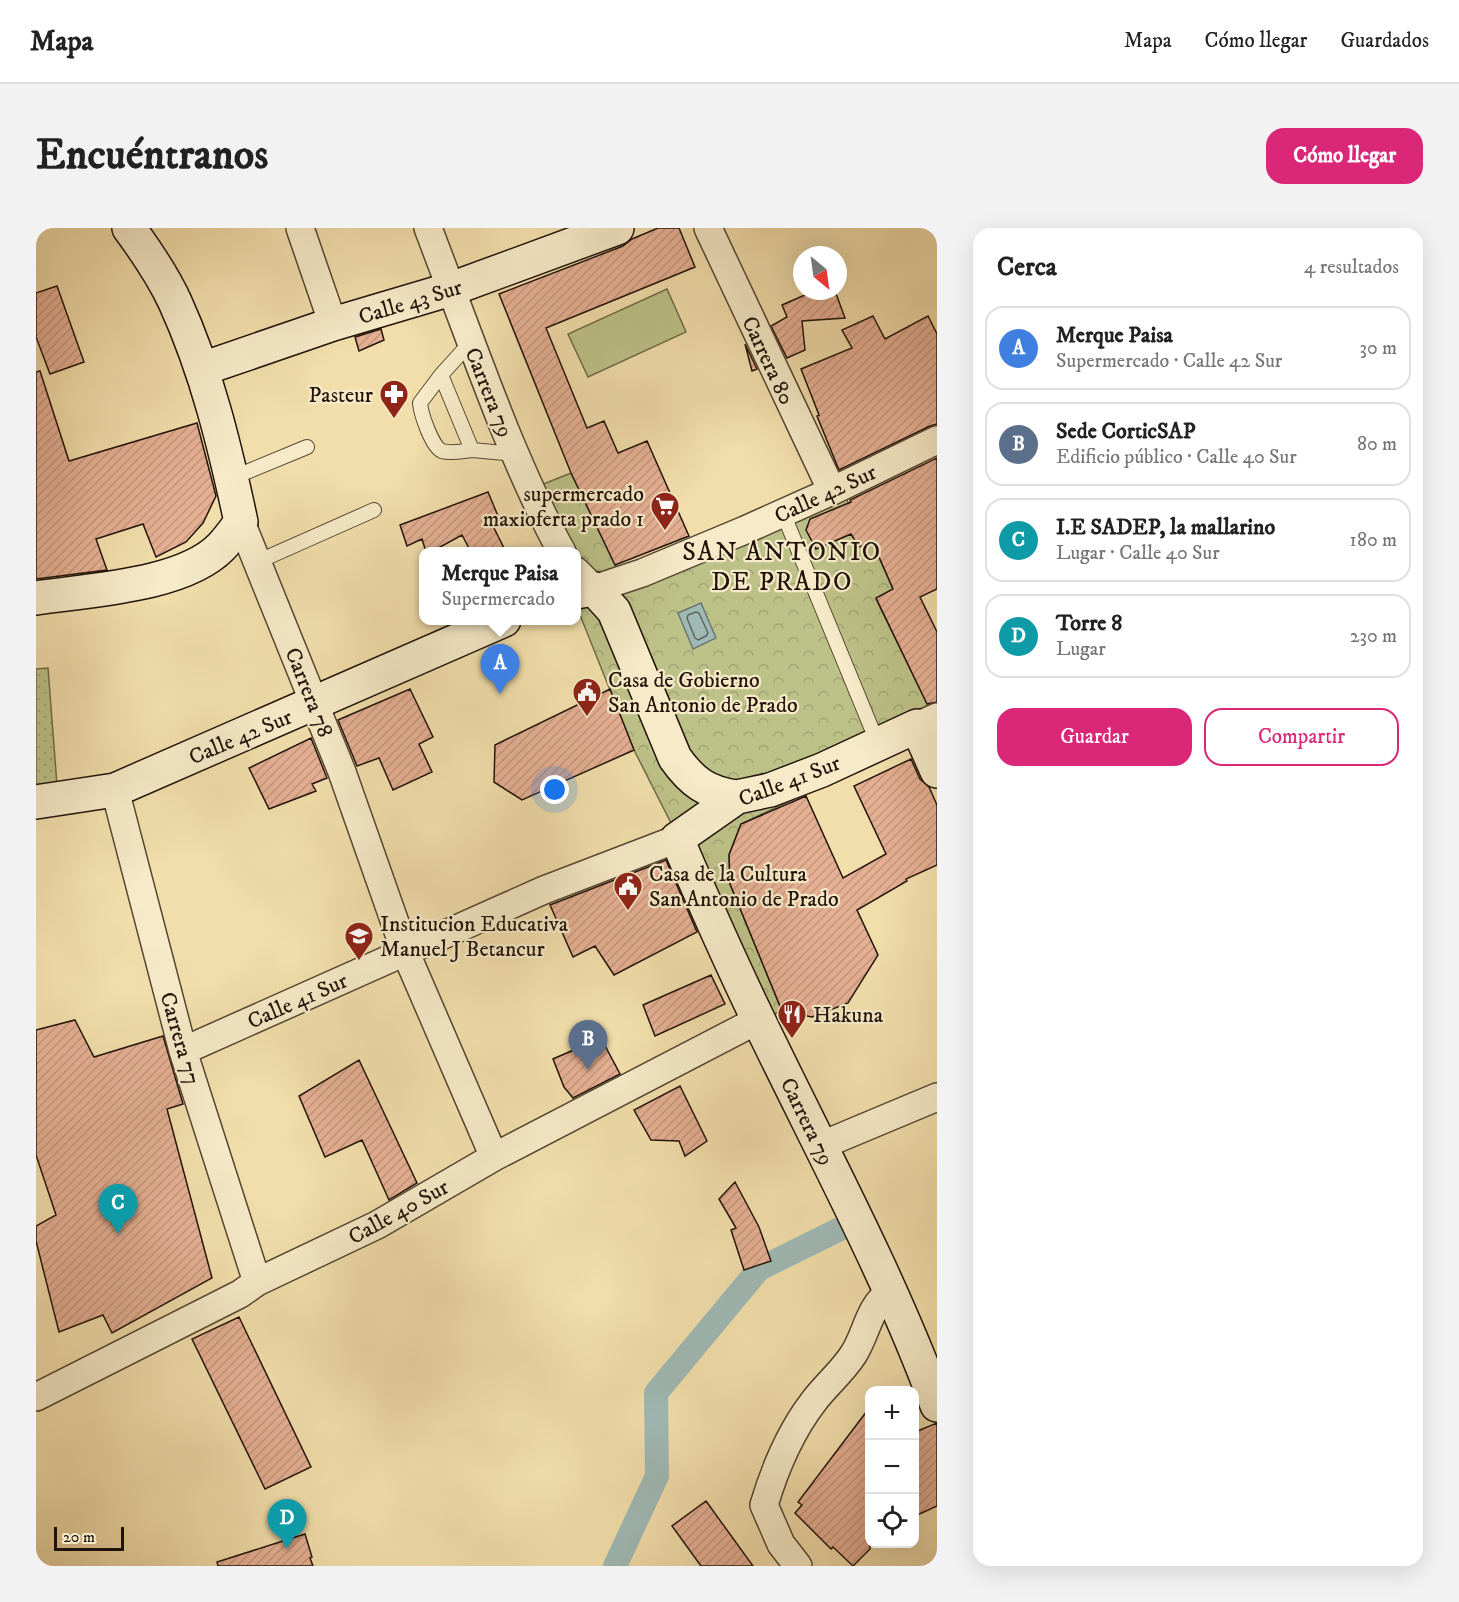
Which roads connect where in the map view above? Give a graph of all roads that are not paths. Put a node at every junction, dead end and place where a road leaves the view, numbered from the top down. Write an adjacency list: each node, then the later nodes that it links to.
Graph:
1 (128, 228): 9 (main road, Carrera 78)
2 (300, 228): 7 (street)
3 (428, 228): 6 (street, Carrera 79)
4 (617, 228): 6 (main road, Calle 43 Sur)
5 (708, 228): 16 (street, Carrera 80)
6 (451, 289): 7 (main road, Calle 43 Sur); 8 (street, Carrera 79)
7 (333, 324): 9 (main road, Calle 43 Sur)
8 (470, 343): 10 (lane); 14 (street, Carrera 79)
9 (202, 369): 15 (main road, Carrera 78)
10 (441, 375): 13 (lane); 13 (lane)
11 (937, 440): 16 (street, Calle 42 Sur)
12 (307, 447): 15 (lane)
13 (472, 450): 14 (lane)
14 (515, 454): 20 (street, Carrera 79)
15 (232, 478): 19 (main road, Carrera 78)
16 (832, 491): 18 (street, Calle 42 Sur)
17 (374, 510): 21 (lane)
18 (783, 513): 22 (street, Calle 42 Sur); 27 (lane)
19 (241, 522): 21 (street, Carrera 78); 23 (main road)
20 (559, 547)
21 (257, 562): 25 (street, Carrera 78)
22 (582, 584): 29 (main road, Carrera 79)
23 (36, 598)
24 (495, 625): 25 (main road, Calle 42 Sur)
25 (316, 704): 30 (main road, Calle 42 Sur); 34 (street, Carrera 78)
26 (927, 721): 27 (main road, Calle 41 Sur); 28 (main road)
27 (878, 744): 31 (main road, Calle 41 Sur)
28 (937, 771)
29 (687, 775): 31 (main road, Carrera 79); 33 (main road, Carrera 79)
30 (115, 790): 32 (main road, Calle 42 Sur); 36 (street, Carrera 77)
31 (737, 797): 33 (main road, Calle 41 Sur)
32 (36, 802)
33 (684, 833): 34 (street, Calle 41 Sur); 35 (main road, Carrera 79)
34 (405, 951): 36 (street, Calle 41 Sur); 39 (street, Carrera 78)
35 (758, 1020): 38 (main road, Carrera 79); 39 (street, Calle 40 Sur)
36 (183, 1051): 40 (street, Carrera 77)
37 (937, 1097): 38 (street)
38 (820, 1146): 41 (main road, Carrera 79)
39 (494, 1157): 40 (street, Calle 40 Sur)
40 (257, 1282): 43 (street, Calle 40 Sur)
41 (890, 1292): 42 (main road, Carrera 79); 45 (street)
42 (928, 1352): 44 (main road, Carrera 79)
43 (36, 1397)
44 (937, 1405)
45 (798, 1566)

